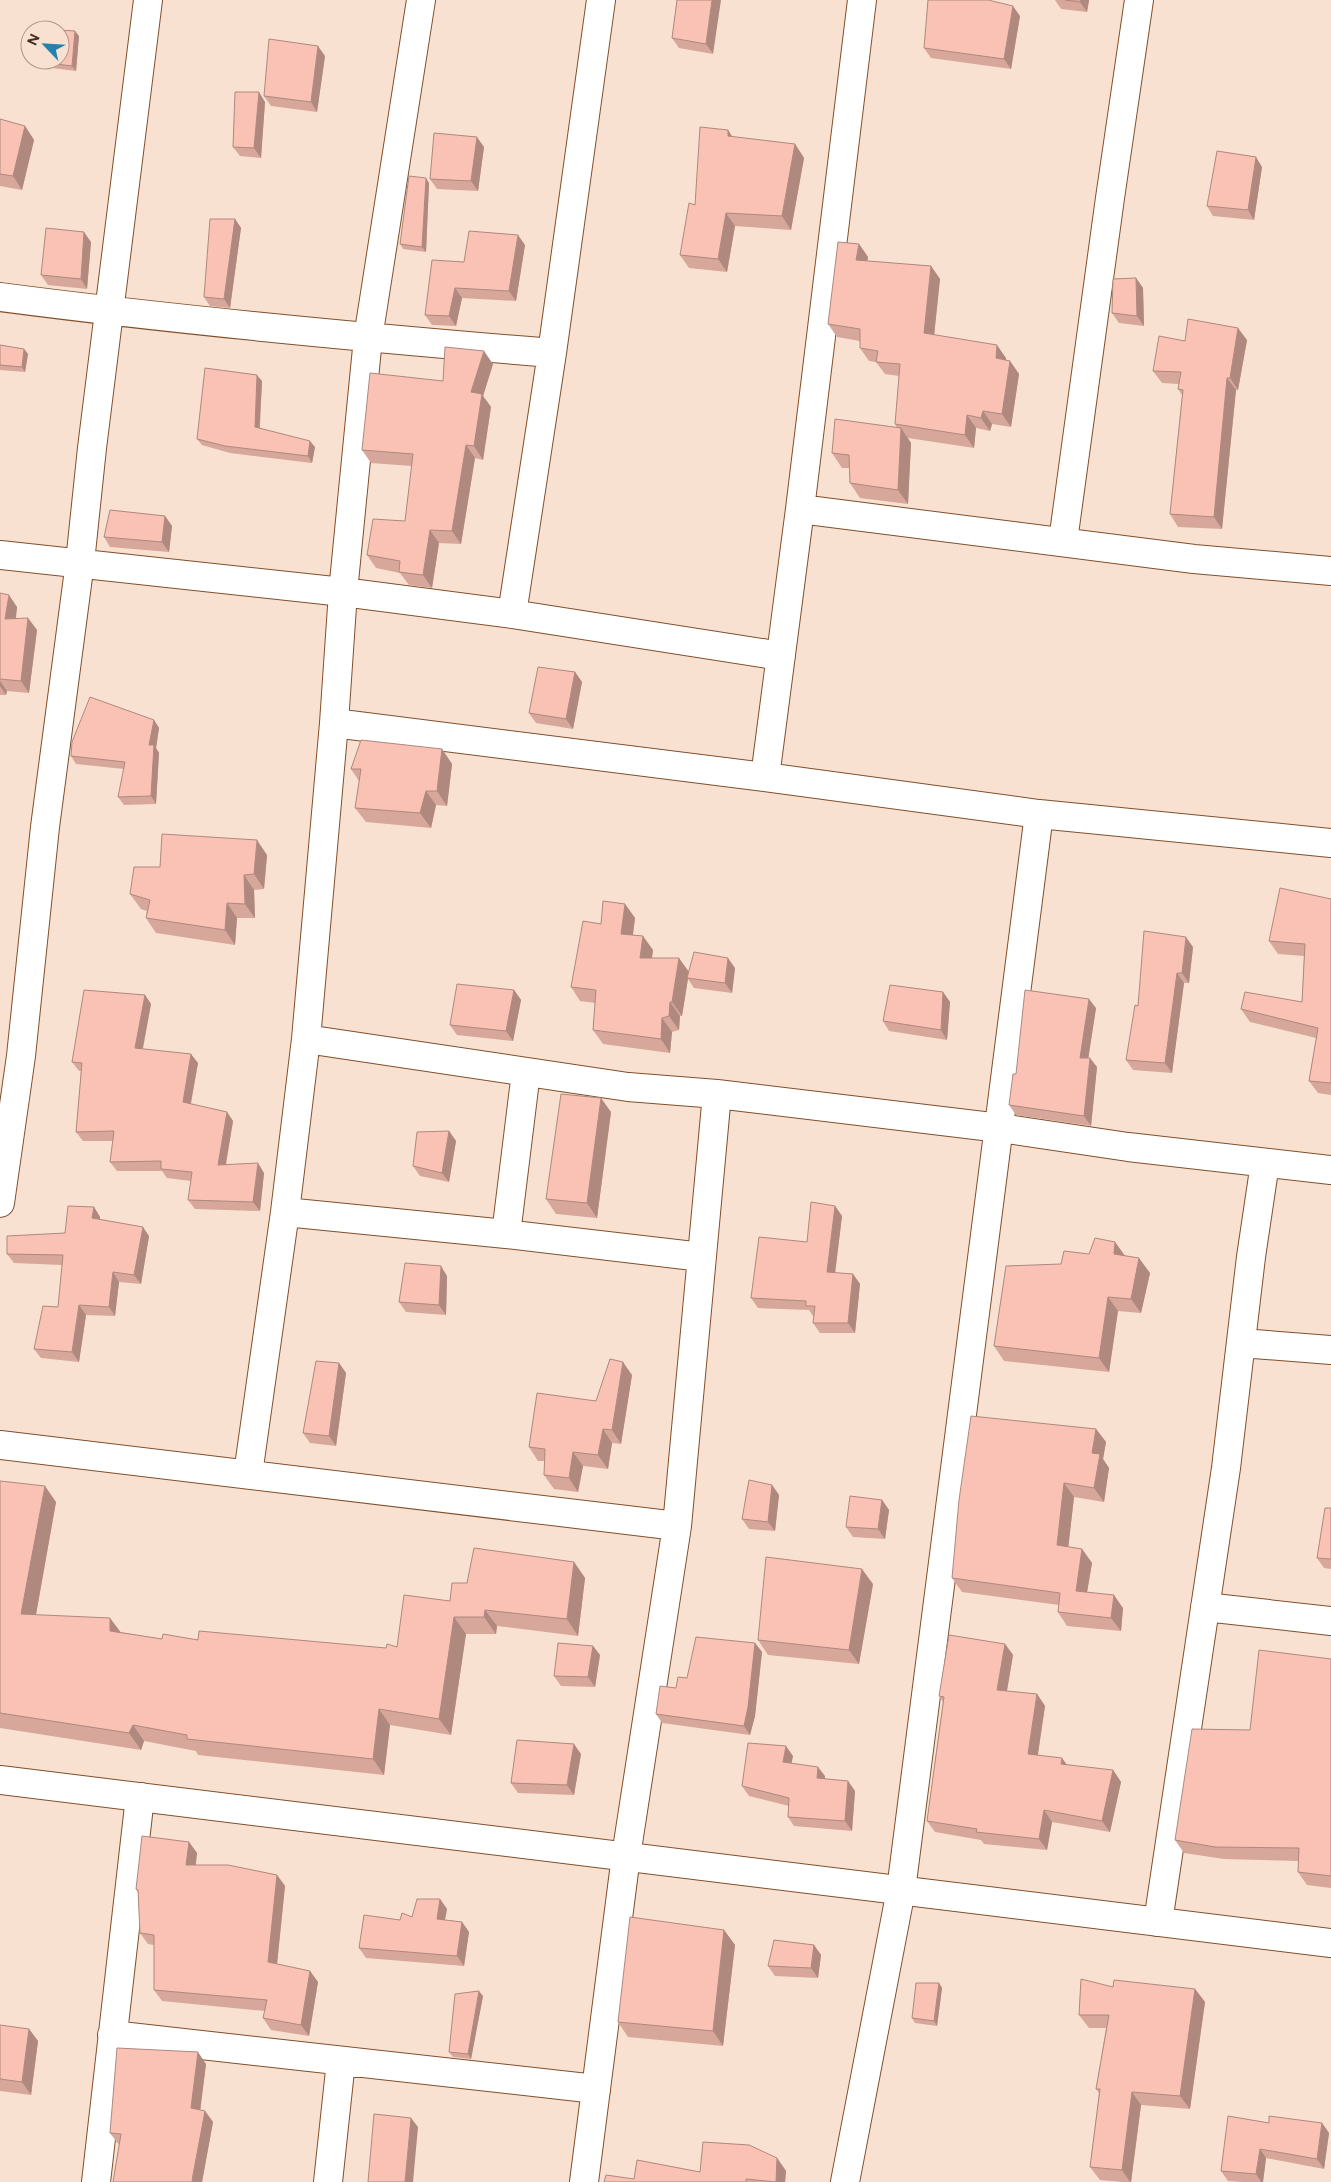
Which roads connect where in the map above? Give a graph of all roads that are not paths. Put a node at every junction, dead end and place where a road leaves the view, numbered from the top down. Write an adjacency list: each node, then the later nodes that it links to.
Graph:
1 (148, 0): 7 (street)
2 (421, 0): 8 (street)
3 (601, 0): 9 (street)
4 (862, 0): 10 (street)
5 (1139, 0): 11 (street)
6 (0, 297): 7 (street)
7 (110, 312): 8 (street); 13 (street)
8 (368, 338): 9 (street); 15 (street)
9 (552, 354): 16 (street)
10 (800, 509): 11 (street); 17 (street)
11 (1063, 541): 14 (street)
12 (0, 554): 13 (street)
13 (80, 562): 15 (street); 23 (street)
14 (1331, 571)
15 (343, 592): 16 (street); 18 (street)
16 (512, 614): 17 (street)
17 (781, 656): 19 (street)
18 (334, 723): 19 (street); 22 (street)
19 (765, 777): 20 (street)
20 (1040, 814): 21 (street); 26 (street)
21 (1331, 843)
22 (306, 1039): 24 (street); 30 (street)
23 (10, 1055): 29 (street)
24 (526, 1072): 25 (street); 31 (street)
25 (717, 1094): 26 (street); 32 (street)
26 (1000, 1128): 27 (street); 43 (street)
27 (1265, 1164): 28 (street); 33 (street)
28 (1331, 1170)
29 (0, 1203)
30 (285, 1212): 31 (street); 36 (street)
31 (506, 1234): 32 (street)
32 (702, 1257): 37 (street)
33 (1241, 1343): 34 (street); 38 (street)
34 (1331, 1350)
35 (0, 1445): 36 (street)
36 (248, 1474): 37 (street)
37 (677, 1526): 42 (street)
38 (1205, 1607): 39 (street); 44 (street)
39 (1331, 1621)
40 (0, 1780): 41 (street)
41 (140, 1797): 42 (street); 46 (street)
42 (626, 1856): 43 (street); 48 (street)
43 (901, 1890): 44 (street); 52 (street)
44 (1158, 1922): 45 (street)
45 (1331, 1943)
46 (112, 2035): 47 (street); 49 (street)
47 (341, 2061): 48 (street); 50 (street)
48 (596, 2089): 51 (street)
49 (96, 2182)
50 (328, 2182)
51 (584, 2182)
52 (845, 2182)

